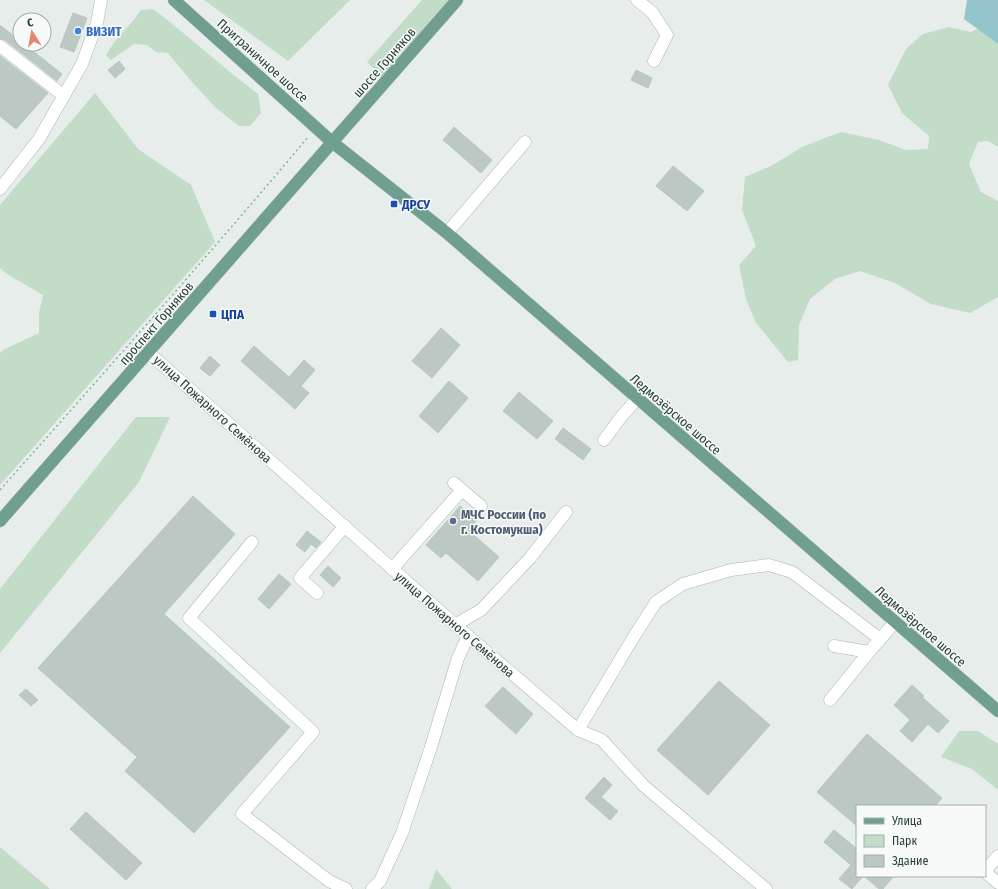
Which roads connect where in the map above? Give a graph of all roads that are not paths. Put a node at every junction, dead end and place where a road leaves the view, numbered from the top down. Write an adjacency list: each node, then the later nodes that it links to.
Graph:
1 (101, 0): 7 (street)
2 (174, 0): 8 (main road, Приграничное шоссе)
3 (457, 0): 8 (main road, шоссе Горняков)
4 (637, 0): 6 (street)
5 (0, 46): 7 (street)
6 (654, 61)
7 (64, 96): 10 (street)
8 (332, 142): 11 (main road, Ледмозёрское шоссе); 12 (main road, проспект Горняков)
9 (525, 142): 11 (street)
10 (0, 189)
11 (447, 234): 13 (main road, Ледмозёрское шоссе)
12 (148, 352): 17 (main road, проспект Горняков); 18 (street, улица Пожарного Семёнова)
13 (637, 399): 14 (street); 22 (main road, Ледмозёрское шоссе)
14 (604, 440)
15 (481, 506): 20 (street)
16 (566, 512): 23 (street)
17 (0, 521)
18 (344, 526): 20 (street, улица Пожарного Семёнова); 21 (street)
19 (252, 542): 35 (street)
20 (392, 569): 23 (street, улица Пожарного Семёнова)
21 (317, 593)
22 (895, 622): 25 (street); 29 (main road, Ледмозёрское шоссе)
23 (455, 625): 24 (street, улица Пожарного Семёнова)
24 (468, 636): 30 (street, улица Пожарного Семёнова); 36 (street)
25 (880, 639): 27 (street); 30 (street)
26 (834, 646): 27 (street)
27 (869, 652): 28 (street)
28 (830, 700)
29 (998, 711)
30 (578, 730): 37 (street, улица Пожарного Семёнова)
31 (998, 856): 32 (street)
32 (986, 870)
33 (986, 872): 34 (street)
34 (998, 883)
35 (346, 889)
36 (372, 889)
37 (766, 889)

